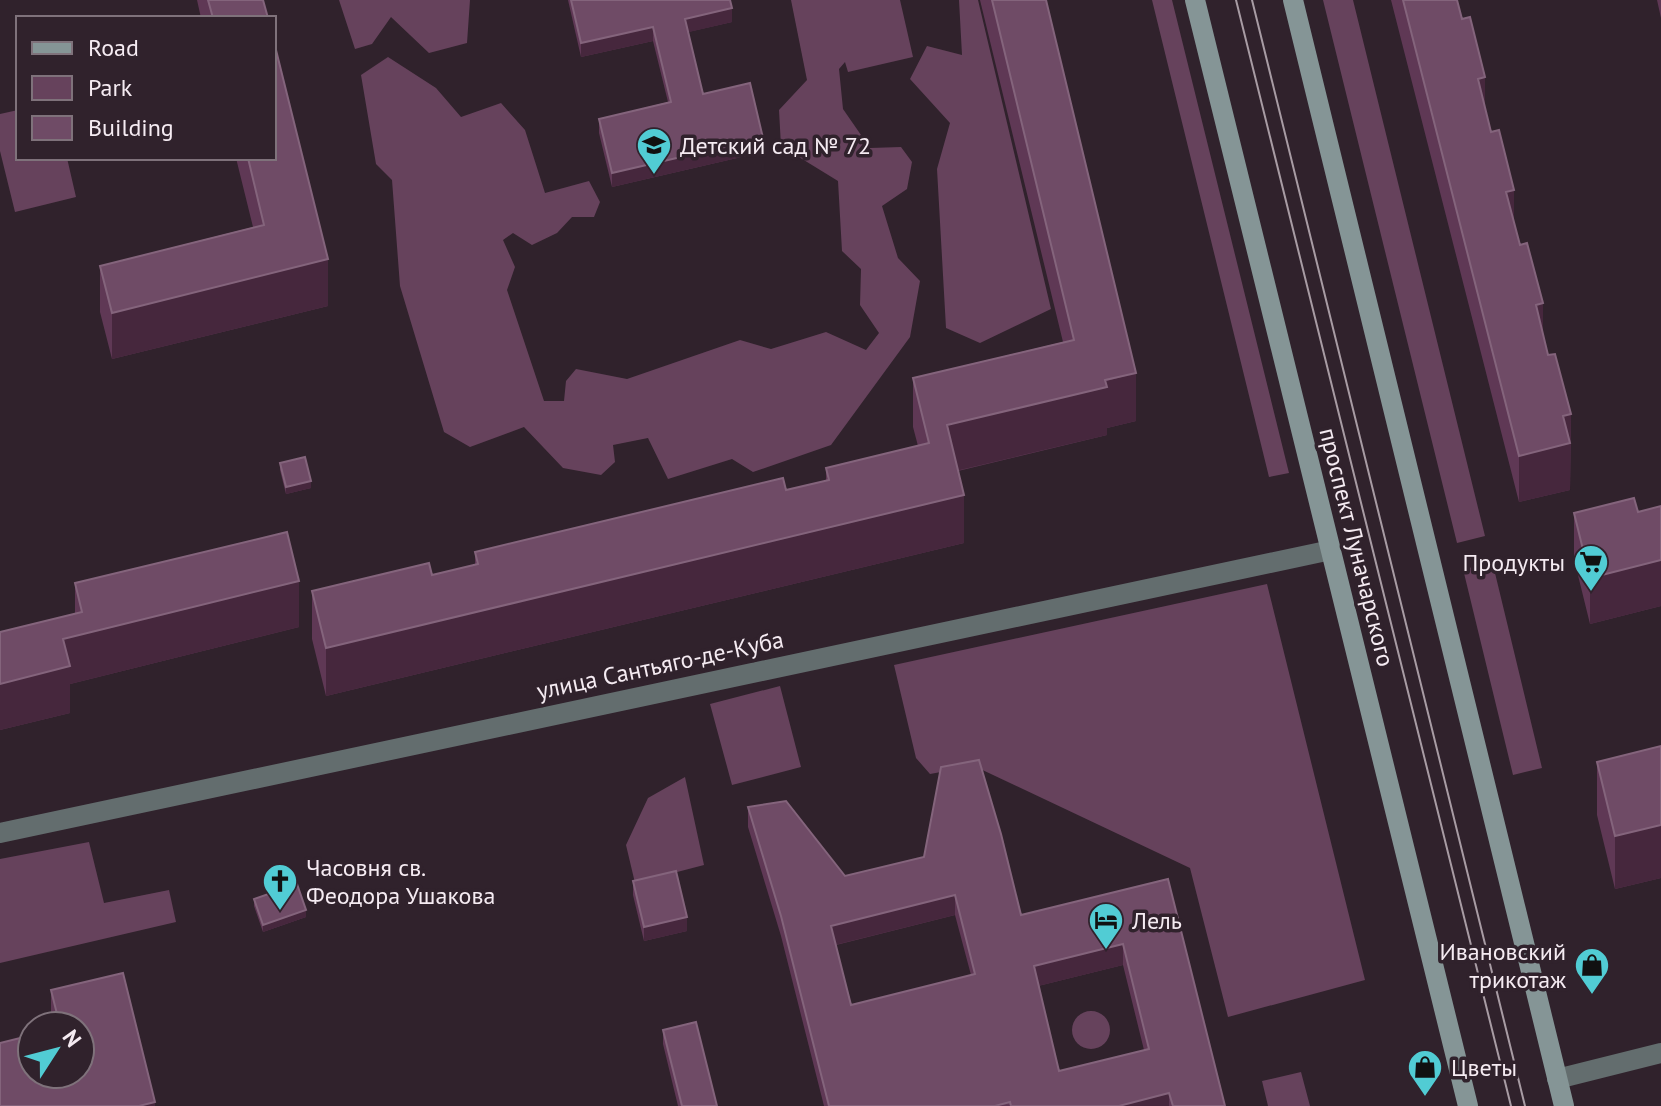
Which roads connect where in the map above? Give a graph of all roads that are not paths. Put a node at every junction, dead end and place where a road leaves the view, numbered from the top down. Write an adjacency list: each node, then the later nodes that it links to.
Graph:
1 (1195, 0): 3 (main road, проспект Луначарского)
2 (1293, 0): 6 (main road)
3 (1331, 550): 4 (street, улица Сантьяго-де-Куба); 7 (main road, проспект Луначарского)
4 (0, 833)
5 (1661, 1053): 6 (street)
6 (1557, 1079): 8 (main road)
7 (1468, 1106)
8 (1564, 1106)

